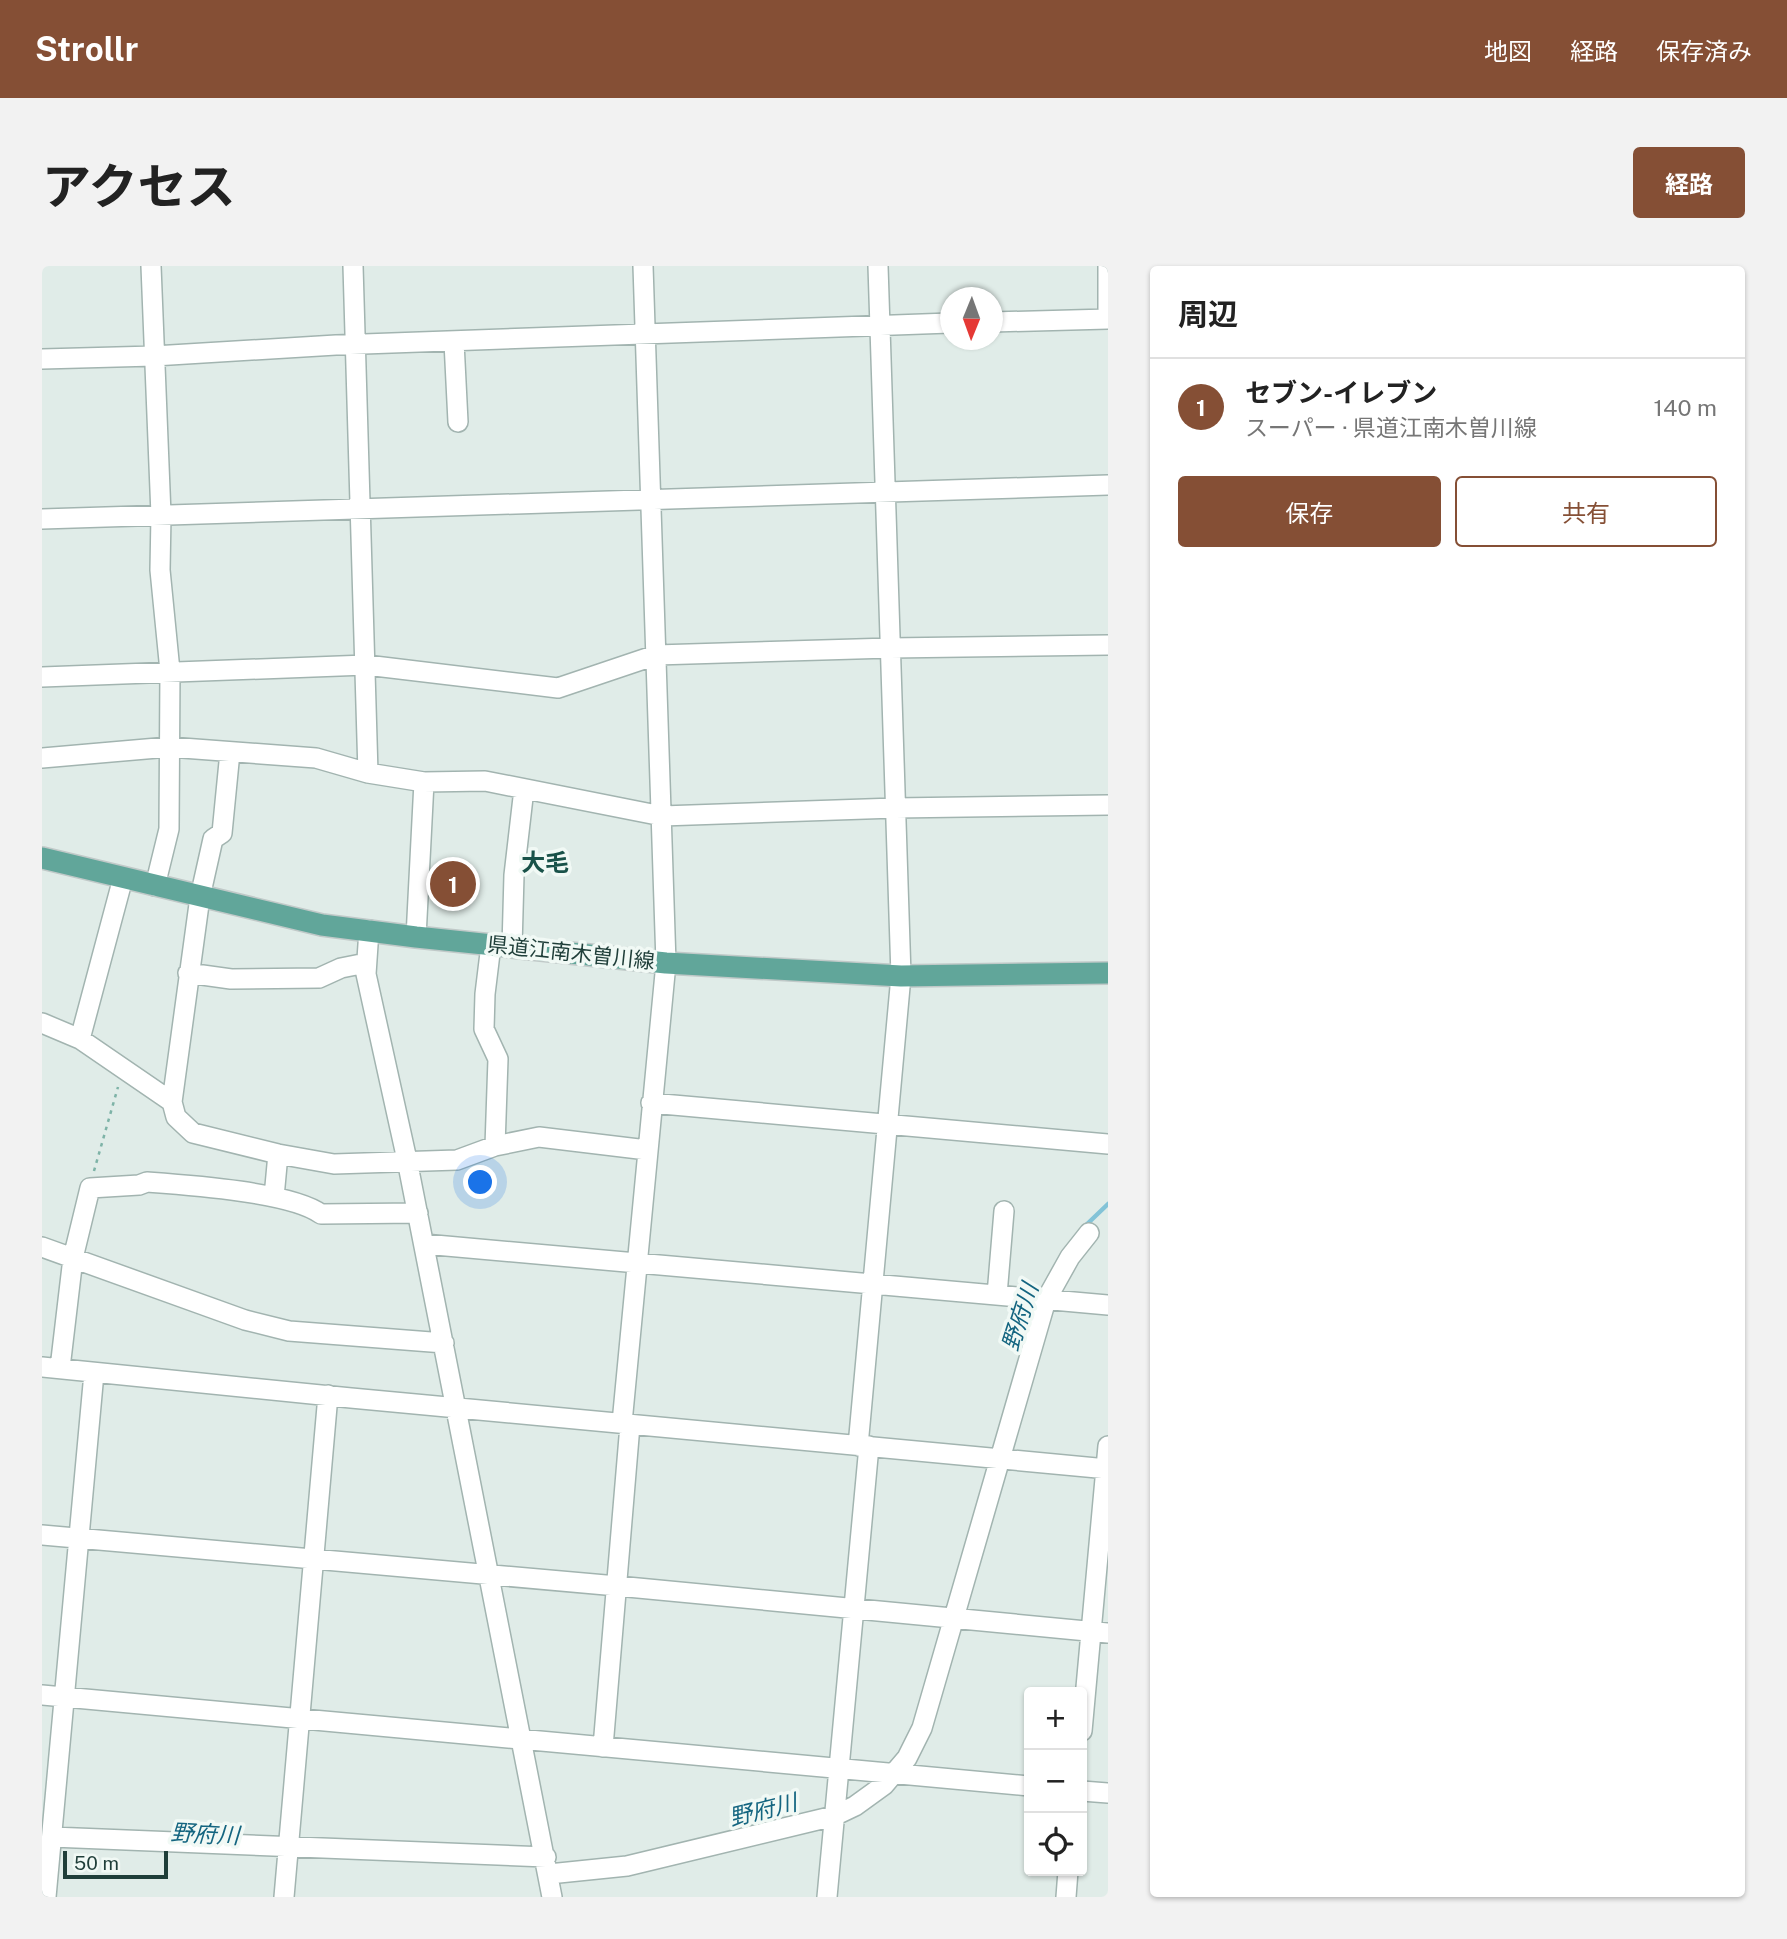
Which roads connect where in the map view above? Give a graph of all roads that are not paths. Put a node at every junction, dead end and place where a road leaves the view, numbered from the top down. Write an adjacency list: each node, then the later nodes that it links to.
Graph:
1 (151, 266): 14 (street)
2 (353, 266): 13 (street)
3 (643, 266): 11 (street)
4 (878, 266): 10 (street)
5 (1108, 266): 6 (street)
6 (1108, 309)
7 (1108, 319): 8 (street)
8 (1003, 322)
9 (940, 323): 10 (street)
10 (880, 325): 11 (street); 18 (street)
11 (645, 334): 12 (street); 19 (street)
12 (454, 342): 13 (street); 16 (street)
13 (356, 344): 14 (street); 20 (street)
14 (154, 356): 15 (street); 21 (street)
15 (42, 359)
16 (458, 422)
17 (1108, 485): 18 (street)
18 (885, 492): 19 (street); 24 (street)
19 (651, 499): 20 (street); 25 (street)
20 (360, 509): 21 (street); 26 (street)
21 (160, 516): 22 (street); 27 (street)
22 (42, 519)
23 (1108, 645): 24 (street)
24 (890, 648): 25 (street); 36 (street)
25 (656, 654): 26 (street); 37 (street)
26 (366, 665): 27 (street); 32 (street)
27 (170, 671): 28 (street); 29 (street)
28 (42, 677)
29 (169, 747): 30 (street); 31 (street); 40 (street)
30 (230, 751): 32 (street); 41 (street)
31 (42, 758)
32 (368, 773): 33 (street)
33 (424, 782): 34 (street); 43 (street)
34 (524, 789): 37 (street); 44 (street)
35 (1108, 805): 36 (street)
36 (895, 808): 37 (street); 49 (street)
37 (662, 816): 45 (street)
38 (42, 858): 39 (main road, 県道江南木曽川線)
39 (123, 878): 40 (main road, 県道江南木曽川線); 51 (street)
40 (155, 886): 41 (main road, 県道江南木曽川線)
41 (200, 897): 42 (main road, 県道江南木曽川線); 47 (street)
42 (369, 930): 43 (main road, 県道江南木曽川線); 46 (street)
43 (416, 937): 44 (main road, 県道江南木曽川線)
44 (501, 946): 45 (main road, 県道江南木曽川線); 56 (street)
45 (666, 962): 49 (main road, 県道江南木曽川線); 53 (street)
46 (366, 963): 47 (street); 59 (street)
47 (188, 973): 52 (street)
48 (1108, 973): 49 (main road, 県道江南木曽川線)
49 (901, 976): 54 (street)
50 (42, 1023): 51 (street)
51 (80, 1039): 52 (street)
52 (173, 1102): 58 (street)
53 (651, 1103): 54 (street); 57 (street)
54 (886, 1123): 55 (street); 68 (street)
55 (1108, 1144)
56 (495, 1146): 57 (street); 59 (street)
57 (647, 1150): 67 (street)
58 (278, 1154): 59 (street); 60 (street)
59 (407, 1160): 62 (street)
60 (274, 1197): 62 (street); 66 (street)
61 (1004, 1211): 69 (street)
62 (418, 1213): 64 (street)
63 (1089, 1233): 70 (street)
64 (424, 1244): 67 (street); 72 (street)
65 (42, 1247): 66 (street)
66 (73, 1258): 72 (street); 73 (street)
67 (637, 1262): 68 (street); 77 (street)
68 (873, 1284): 69 (street); 78 (street)
69 (997, 1295): 70 (street)
70 (1041, 1300): 71 (street); 80 (street)
71 (1108, 1306)
72 (444, 1343): 76 (street)
73 (51, 1367): 74 (street)
74 (94, 1373): 75 (street); 83 (street)
75 (328, 1395): 76 (street); 84 (street)
76 (456, 1408): 77 (street); 85 (street)
77 (626, 1424): 78 (street); 86 (street)
78 (863, 1446): 80 (street); 87 (street)
79 (1108, 1446): 81 (street)
80 (996, 1458): 81 (street); 88 (street)
81 (1107, 1469): 89 (street)
82 (42, 1535): 83 (street)
83 (79, 1538): 84 (street); 91 (street)
84 (315, 1559): 85 (street); 93 (street)
85 (488, 1574): 86 (street); 94 (street)
86 (617, 1586): 87 (street); 95 (street)
87 (853, 1608): 88 (street); 96 (street)
88 (950, 1617): 89 (street); 97 (street)
89 (1099, 1632): 92 (street)
90 (42, 1695): 91 (street)
91 (64, 1697): 93 (street); 102 (street)
92 (1087, 1702)
93 (301, 1719): 94 (street); 103 (street)
94 (522, 1740): 95 (street); 104 (street)
95 (603, 1747): 96 (street)
96 (839, 1768): 97 (street); 101 (street)
97 (889, 1773): 98 (street); 101 (street)
98 (1024, 1786)
99 (1087, 1791): 100 (street)
100 (1108, 1793)
101 (834, 1811): 104 (street); 109 (street)
102 (51, 1842): 103 (street); 106 (street)
103 (288, 1852): 104 (street); 107 (street)
104 (547, 1865): 108 (street)
105 (1068, 1876): 110 (street)
106 (46, 1897)
107 (284, 1897)
108 (552, 1897)
109 (827, 1897)
110 (1066, 1897)

